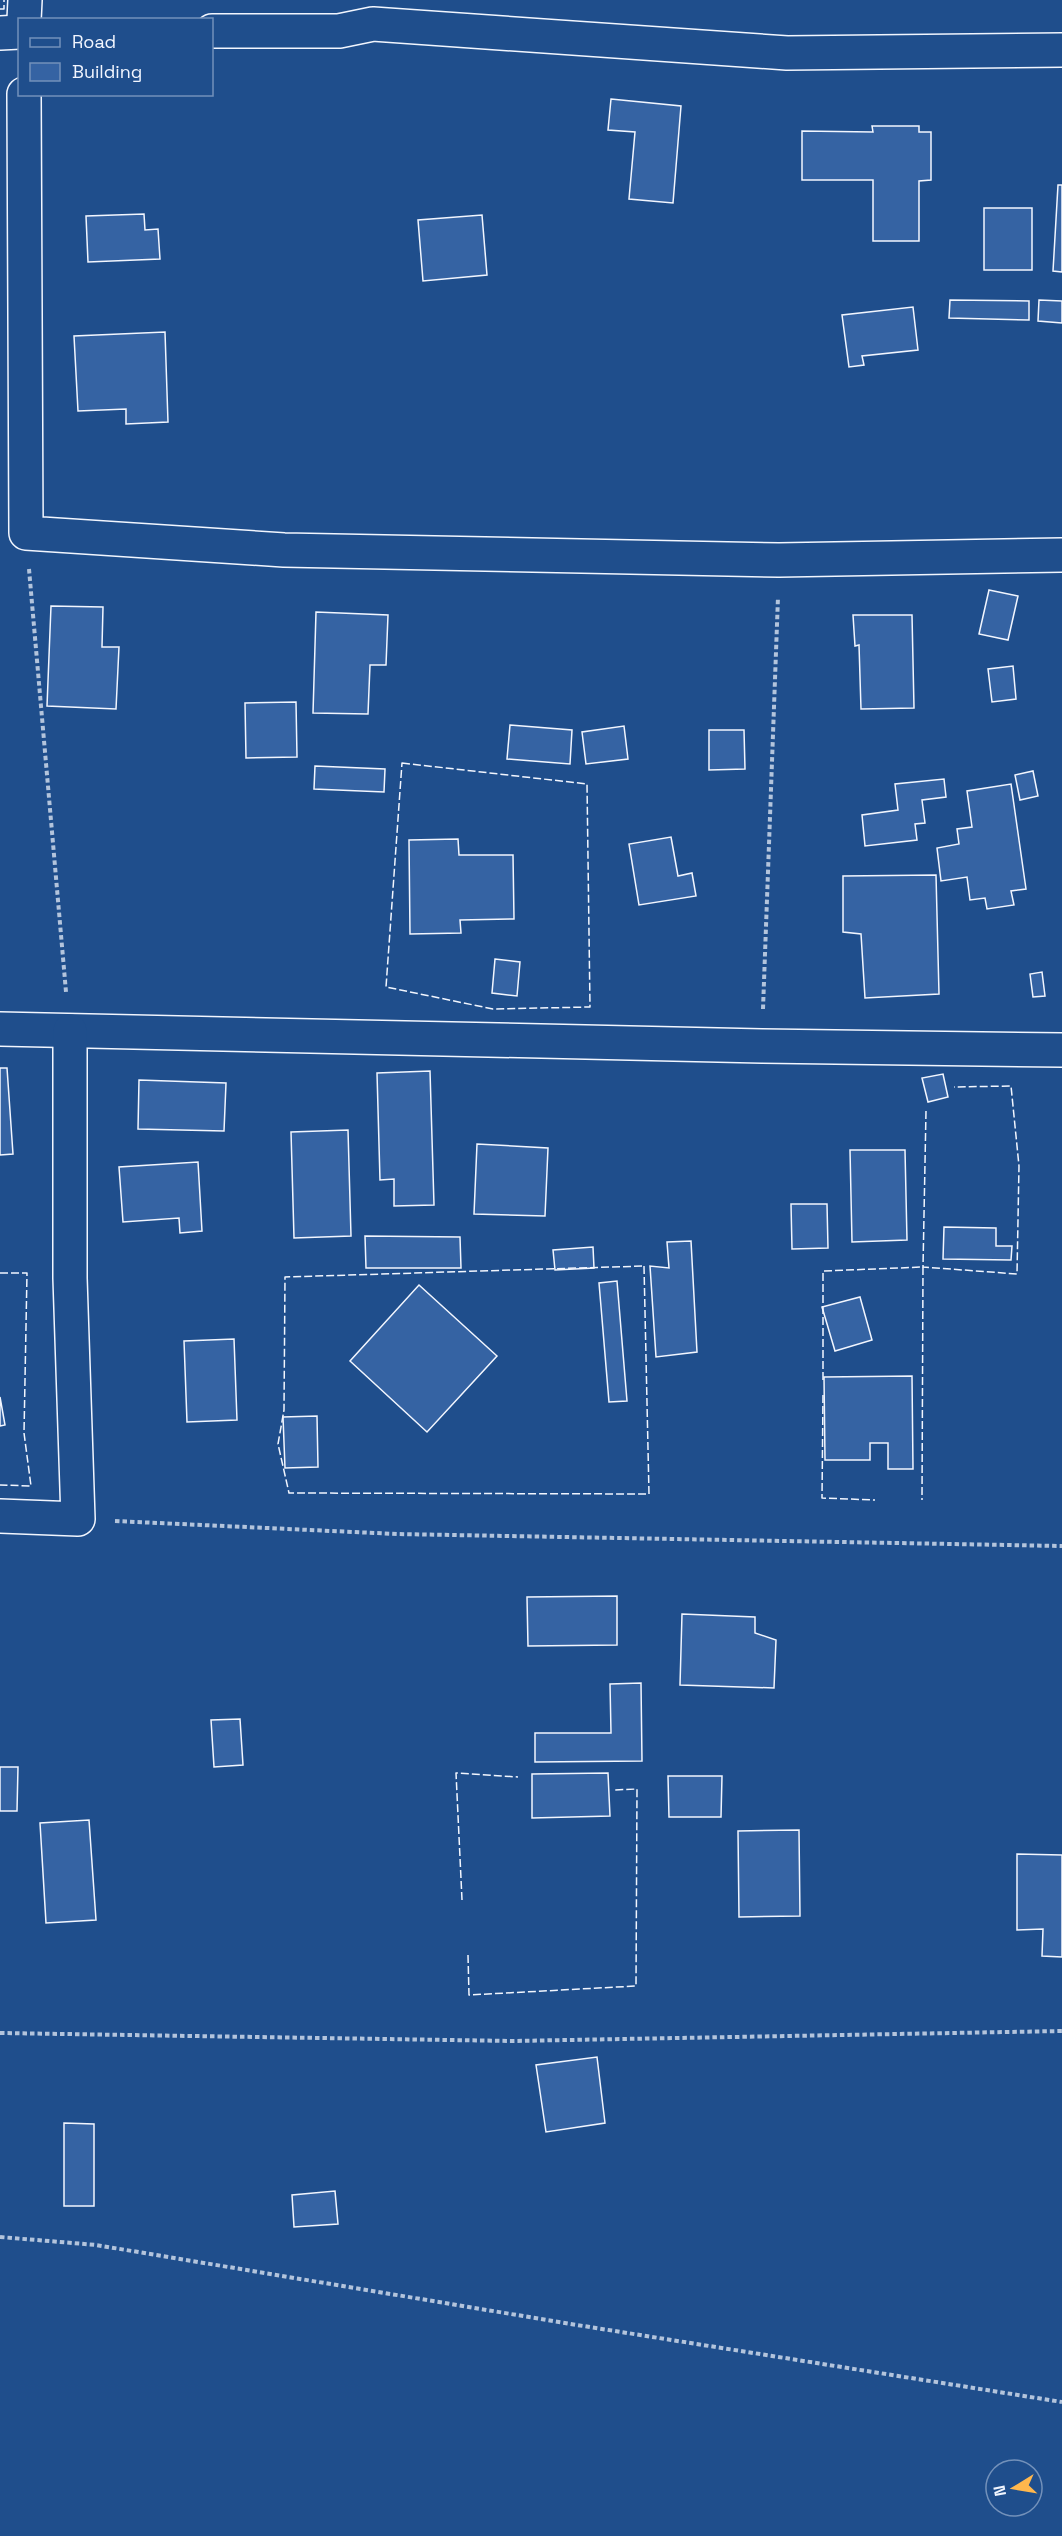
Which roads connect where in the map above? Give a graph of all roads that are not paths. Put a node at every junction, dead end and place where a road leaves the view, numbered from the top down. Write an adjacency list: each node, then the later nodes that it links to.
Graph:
1 (25, 0): 3 (street)
2 (381, 12): 4 (street); 7 (street)
3 (24, 18)
4 (213, 31)
5 (18, 32): 6 (street)
6 (0, 33)
7 (1062, 50)
8 (24, 96): 9 (street)
9 (1062, 555)
10 (0, 1029): 11 (street)
11 (70, 1031): 12 (street); 13 (street)
12 (1062, 1050)
13 (0, 1516)

